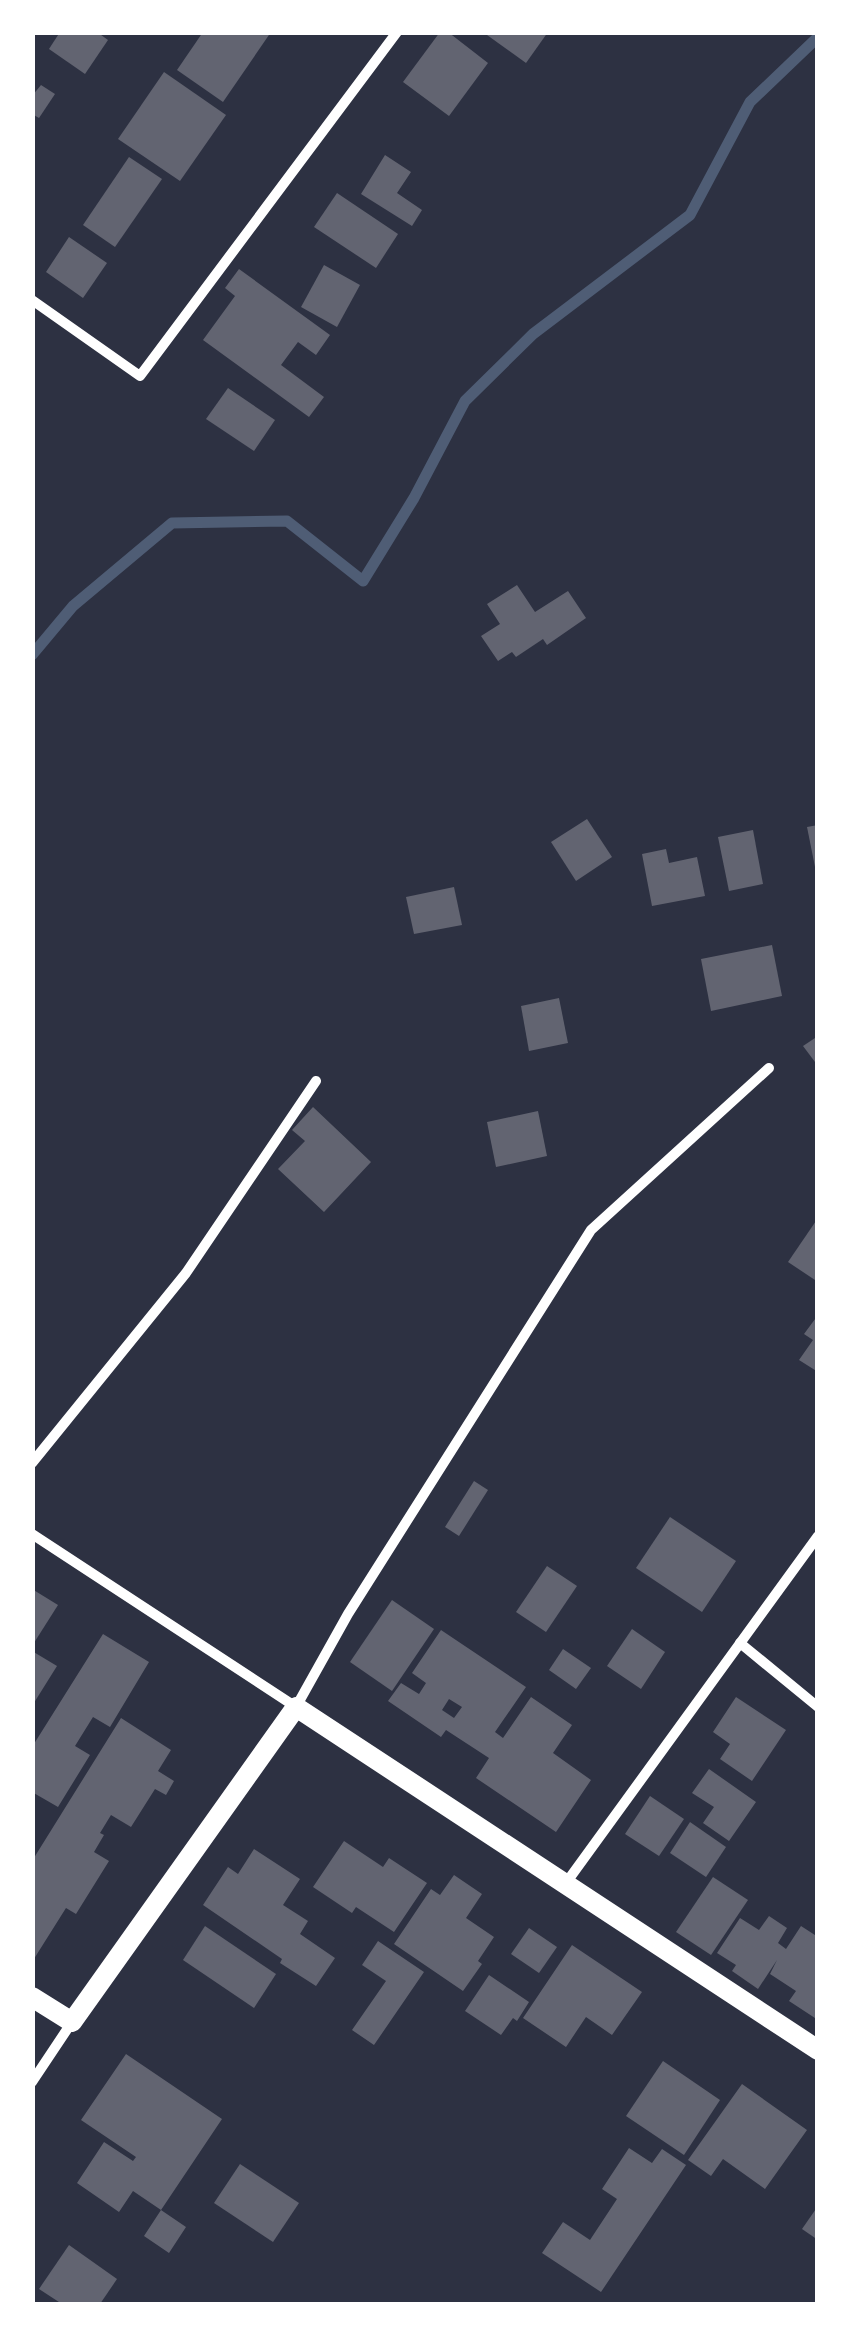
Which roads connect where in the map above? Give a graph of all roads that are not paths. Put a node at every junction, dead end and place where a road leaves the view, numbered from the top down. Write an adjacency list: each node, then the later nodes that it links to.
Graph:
1 (396, 32): 2 (street)
2 (32, 300)
3 (769, 1068): 9 (street)
4 (316, 1081): 5 (street)
5 (32, 1463)
6 (32, 1534): 9 (street)
7 (818, 1536): 8 (street)
8 (740, 1643): 10 (street); 11 (street)
9 (296, 1707): 11 (main road); 13 (main road)
10 (818, 1707)
11 (565, 1884): 14 (main road)
12 (32, 1997): 13 (main road)
13 (72, 2022): 15 (street)
14 (818, 2050)
15 (32, 2082)

